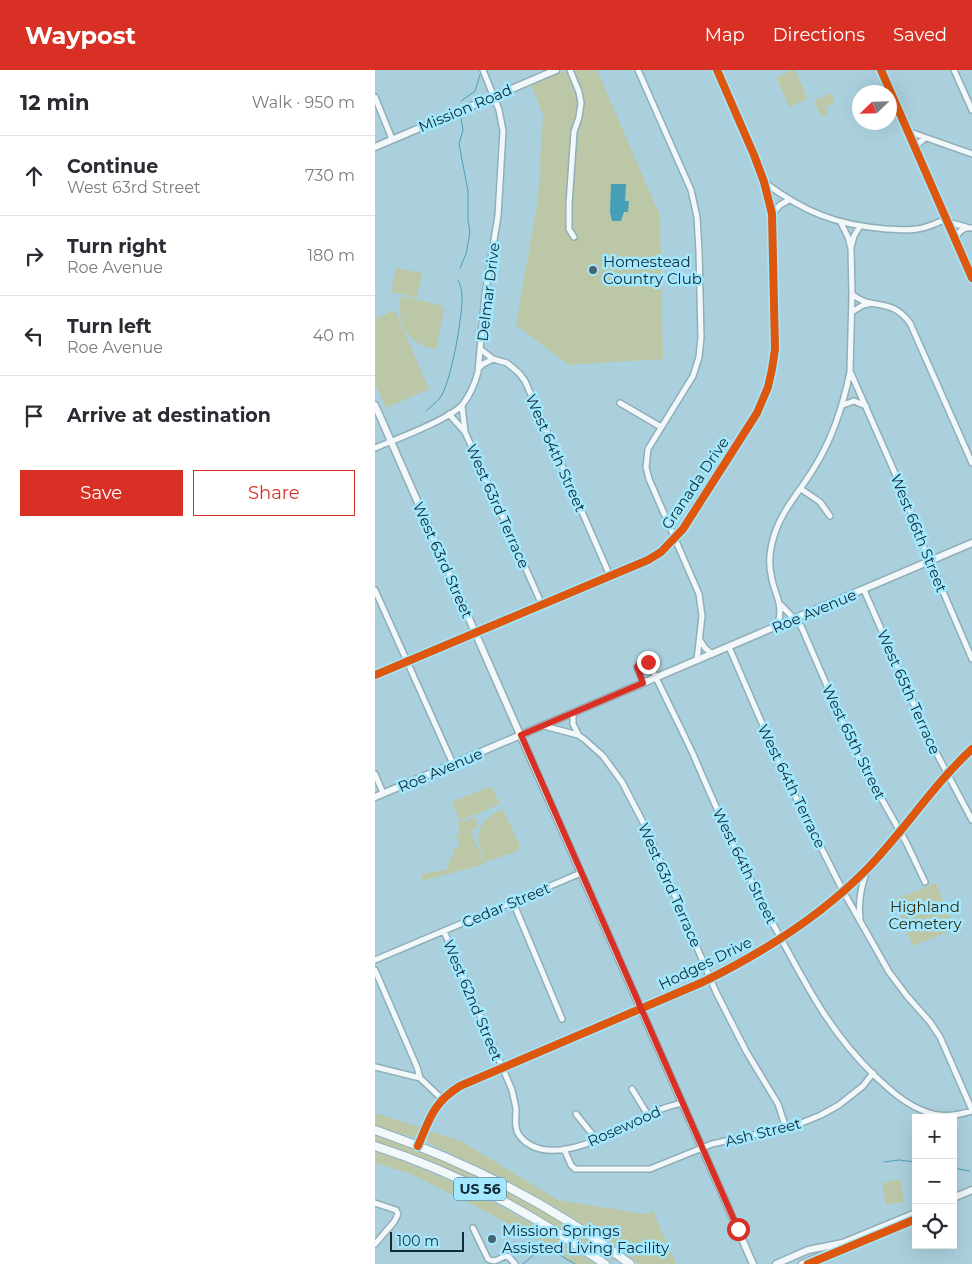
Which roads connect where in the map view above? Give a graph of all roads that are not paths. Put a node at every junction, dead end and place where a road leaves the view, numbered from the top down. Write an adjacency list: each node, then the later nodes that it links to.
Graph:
1 (483, 70): 8 (street)
2 (556, 70): 8 (main road, Mission Road)
3 (570, 70): 25 (street)
4 (638, 70): 42 (street)
5 (717, 70): 17 (street)
6 (881, 70): 11 (street)
7 (955, 70): 10 (street)
8 (493, 96): 13 (main road, Mission Road); 32 (street, Delmar Drive)
9 (375, 97): 13 (street)
10 (972, 110)
11 (907, 131): 12 (street); 15 (street)
12 (925, 138): 15 (street); 16 (street)
13 (392, 139): 14 (main road, Mission Road)
14 (375, 146)
15 (916, 151): 20 (street)
16 (972, 154)
17 (764, 182): 18 (street); 19 (street, Granada Drive)
18 (789, 200): 19 (street); 21 (street)
19 (772, 214): 49 (street, Granada Drive)
20 (947, 221): 22 (street); 23 (street); 26 (street)
21 (841, 223): 22 (street); 27 (street, West 66th Street)
22 (860, 226): 27 (street)
23 (966, 228): 24 (street); 26 (street)
24 (972, 228)
25 (574, 237)
26 (955, 240): 28 (street)
27 (851, 248): 29 (street, West 66th Street)
28 (972, 278)
29 (852, 294): 30 (street); 31 (street, West 66th Street)
30 (872, 303): 31 (street); 46 (street)
31 (852, 312): 35 (street, West 66th Street)
32 (480, 349): 33 (street, West 64th Street); 34 (street, Delmar Drive)
33 (493, 359): 34 (street); 52 (street, West 64th Street)
34 (479, 368): 39 (street, Delmar Drive)
35 (850, 372): 38 (street, West 65th Street); 40 (street, West 66th Street)
36 (620, 403): 42 (street)
37 (375, 405): 44 (main road, West 63rd Street)
38 (843, 405): 40 (street); 47 (street, West 65th Street)
39 (462, 406): 41 (street, Delmar Drive); 43 (street, West 63rd Terrace)
40 (866, 407): 51 (street, West 66th Street)
41 (449, 414): 43 (street); 44 (street, Delmar Drive)
42 (661, 427): 49 (street)
43 (465, 432): 55 (street, West 63rd Terrace)
44 (391, 441): 45 (street, Delmar Drive); 59 (main road, West 63rd Street)
45 (375, 448)
46 (972, 463)
47 (801, 488): 48 (street); 56 (street, West 65th Street)
48 (830, 516)
49 (675, 538): 52 (street, Granada Drive); 60 (street)
50 (972, 543): 51 (main road, Roe Avenue)
51 (930, 561): 54 (main road, Roe Avenue); 64 (street, West 66th Street)
52 (611, 576): 55 (street, Granada Drive)
53 (375, 590): 65 (street)
54 (864, 590): 57 (main road, Roe Avenue); 76 (street, West 65th Terrace)
55 (541, 605): 59 (street, Granada Drive)
56 (781, 605): 57 (street, West 65th Street); 58 (street, West 65th Street)
57 (795, 618): 58 (main road, Roe Avenue); 80 (street, West 65th Street)
58 (779, 625): 61 (main road, Roe Avenue)
59 (475, 633): 65 (street, Granada Drive); 71 (main road, West 63rd Street)
60 (700, 640): 62 (street); 63 (street)
61 (729, 647): 62 (main road, Roe Avenue); 84 (street, West 64th Terrace)
62 (712, 654): 63 (main road, Roe Avenue)
63 (697, 660): 67 (main road, Roe Avenue)
64 (972, 660)
65 (407, 661): 66 (street, Granada Drive); 74 (street)
66 (375, 675)
67 (656, 678): 68 (main road, Roe Avenue); 68 (street); 88 (street, West 64th Street)
68 (643, 683): 69 (main road, Roe Avenue)
69 (573, 714): 70 (main road, Roe Avenue); 72 (street)
70 (545, 726): 71 (main road, Roe Avenue); 72 (street, West 63rd Terrace)
71 (521, 735): 74 (main road, Roe Avenue); 82 (main road, West 63rd Street)
72 (578, 735): 91 (street, West 63rd Terrace)
73 (972, 749): 76 (street, Hodges Drive)
74 (453, 764): 77 (main road, Roe Avenue)
75 (375, 774): 77 (street)
76 (948, 775): 79 (street, West 65th Terrace); 80 (street, Hodges Drive)
77 (383, 793): 78 (main road, Roe Avenue)
78 (375, 797)
79 (972, 820)
80 (900, 832): 81 (street, Hodges Drive); 83 (street, West 65th Street)
81 (868, 868): 84 (street, Hodges Drive); 86 (street, West 64th Terrace)
82 (581, 874): 85 (street, Cedar Street); 92 (main road, West 63rd Street)
83 (925, 882)
84 (843, 891): 86 (street, West 64th Terrace); 88 (street, Hodges Drive)
85 (513, 902): 87 (street, Cedar Street); 93 (street)
86 (861, 923): 101 (street, West 64th Terrace)
87 (444, 931): 89 (street, Cedar Street); 95 (street, West 62nd Street)
88 (781, 939): 91 (street, Hodges Drive); 96 (street, West 64th Street)
89 (375, 960)
90 (375, 970): 97 (street)
91 (710, 978): 92 (street, Hodges Drive); 104 (street, West 63rd Terrace)
92 (641, 1009): 95 (street, Hodges Drive); 100 (main road, West 63rd Street)
93 (562, 1019)
94 (375, 1067): 97 (street)
95 (502, 1068): 99 (street, Hodges Drive); 109 (street, West 62nd Street)
96 (873, 1074): 101 (street, West 64th Street); 104 (street, Ash Street)
97 (420, 1078): 99 (street)
98 (633, 1089): 103 (street)
99 (442, 1099): 108 (street, Hodges Drive)
100 (683, 1103): 103 (street, Rosewood); 111 (main road, West 63rd Street)
101 (972, 1110)
102 (576, 1114): 106 (street)
103 (648, 1115): 106 (street, Rosewood)
104 (786, 1128): 111 (street, Ash Street)
105 (375, 1130): 108 (highway, US 56)
106 (597, 1140): 110 (street, Rosewood)
107 (375, 1146): 120 (highway, US 56)
108 (418, 1146): 121 (highway, US 56)
109 (536, 1148): 110 (street, Rosewood)
110 (564, 1148): 111 (street, Ash Street)
111 (702, 1148): 122 (main road, West 63rd Street)
112 (972, 1190): 113 (main road)
113 (957, 1196)
114 (375, 1204): 118 (street)
115 (912, 1215): 117 (main road)
116 (473, 1228): 119 (street)
117 (843, 1243): 123 (main road); 124 (main road)
118 (375, 1244)
119 (515, 1264)
120 (605, 1264)
121 (630, 1264)
122 (753, 1264)
123 (776, 1264)
124 (802, 1264)

